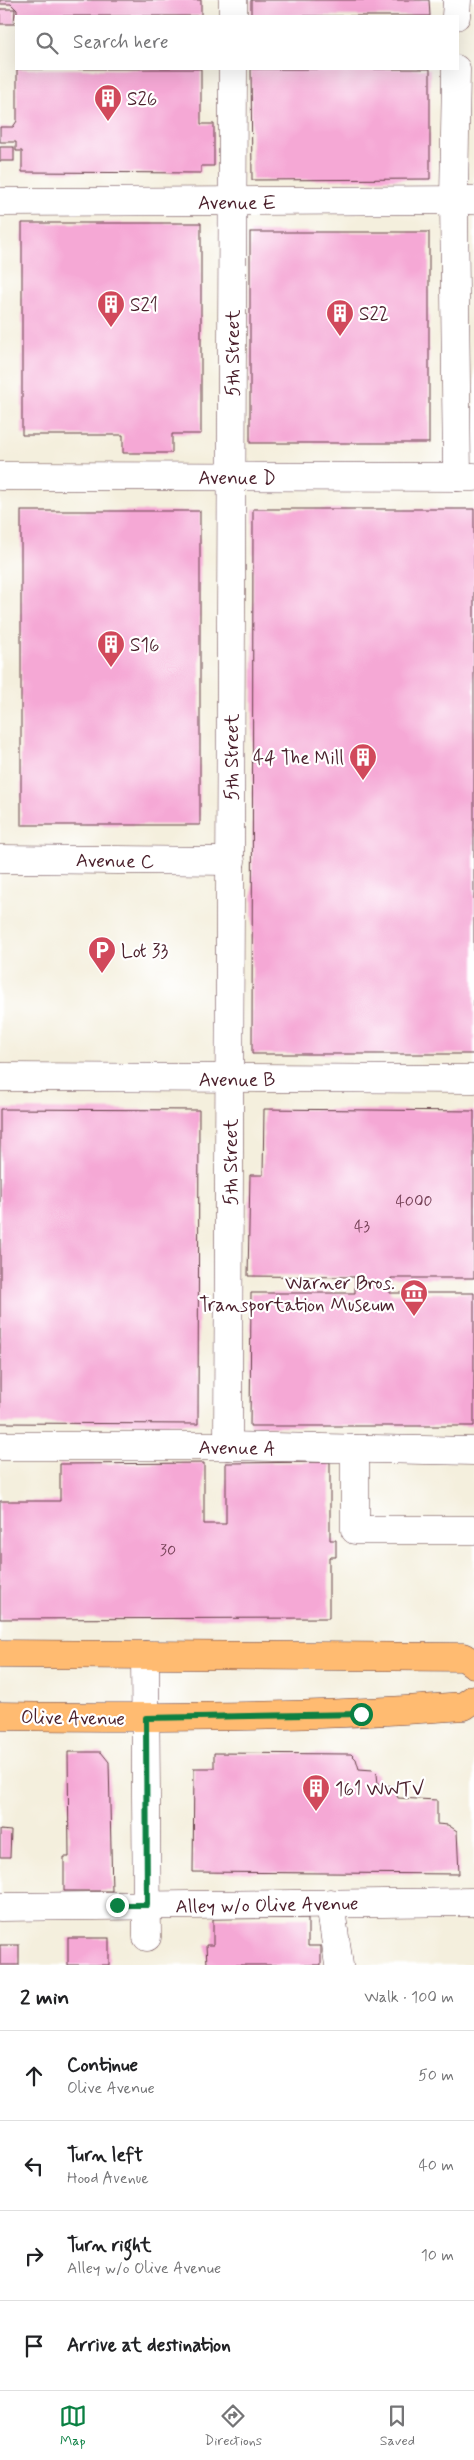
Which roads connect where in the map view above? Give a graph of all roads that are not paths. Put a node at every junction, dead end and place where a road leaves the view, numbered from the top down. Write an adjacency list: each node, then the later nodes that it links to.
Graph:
1 (234, 0): 3 (street)
2 (457, 0): 4 (street)
3 (233, 15)
4 (456, 15)
5 (232, 70): 9 (street, 5th Street)
6 (456, 70): 7 (street)
7 (464, 200): 9 (street, Avenue E); 12 (street)
8 (0, 202): 9 (street, Avenue E)
9 (231, 202): 11 (street, 5th Street)
10 (0, 476): 11 (street, Avenue D)
11 (232, 477): 12 (street, Avenue D); 14 (street, 5th Street)
12 (466, 477)
13 (0, 859): 14 (street, Avenue C)
14 (231, 861): 16 (street, 5th Street)
15 (0, 1078): 16 (street, Avenue B)
16 (230, 1079): 17 (street, Avenue B); 19 (street, 5th Street)
17 (474, 1079)
18 (0, 1446): 19 (street, Avenue A)
19 (228, 1446): 20 (street, Avenue A)
20 (354, 1449): 21 (street, Avenue A); 22 (street)
21 (474, 1451)
22 (474, 1530)
23 (0, 1654): 24 (main road)
24 (145, 1655): 25 (main road); 28 (street)
25 (474, 1664)
26 (474, 1699): 28 (main road, Olive Avenue)
27 (0, 1716): 28 (main road, Olive Avenue)
28 (146, 1718): 31 (street)
29 (474, 1902): 30 (street, Alley w/o Olive Avenue)
30 (330, 1903): 31 (street, Alley w/o Olive Avenue); 34 (street)
31 (147, 1905): 32 (street, Alley w/o Olive Avenue); 33 (street)
32 (0, 1906)
33 (147, 1937)
34 (339, 1965)

